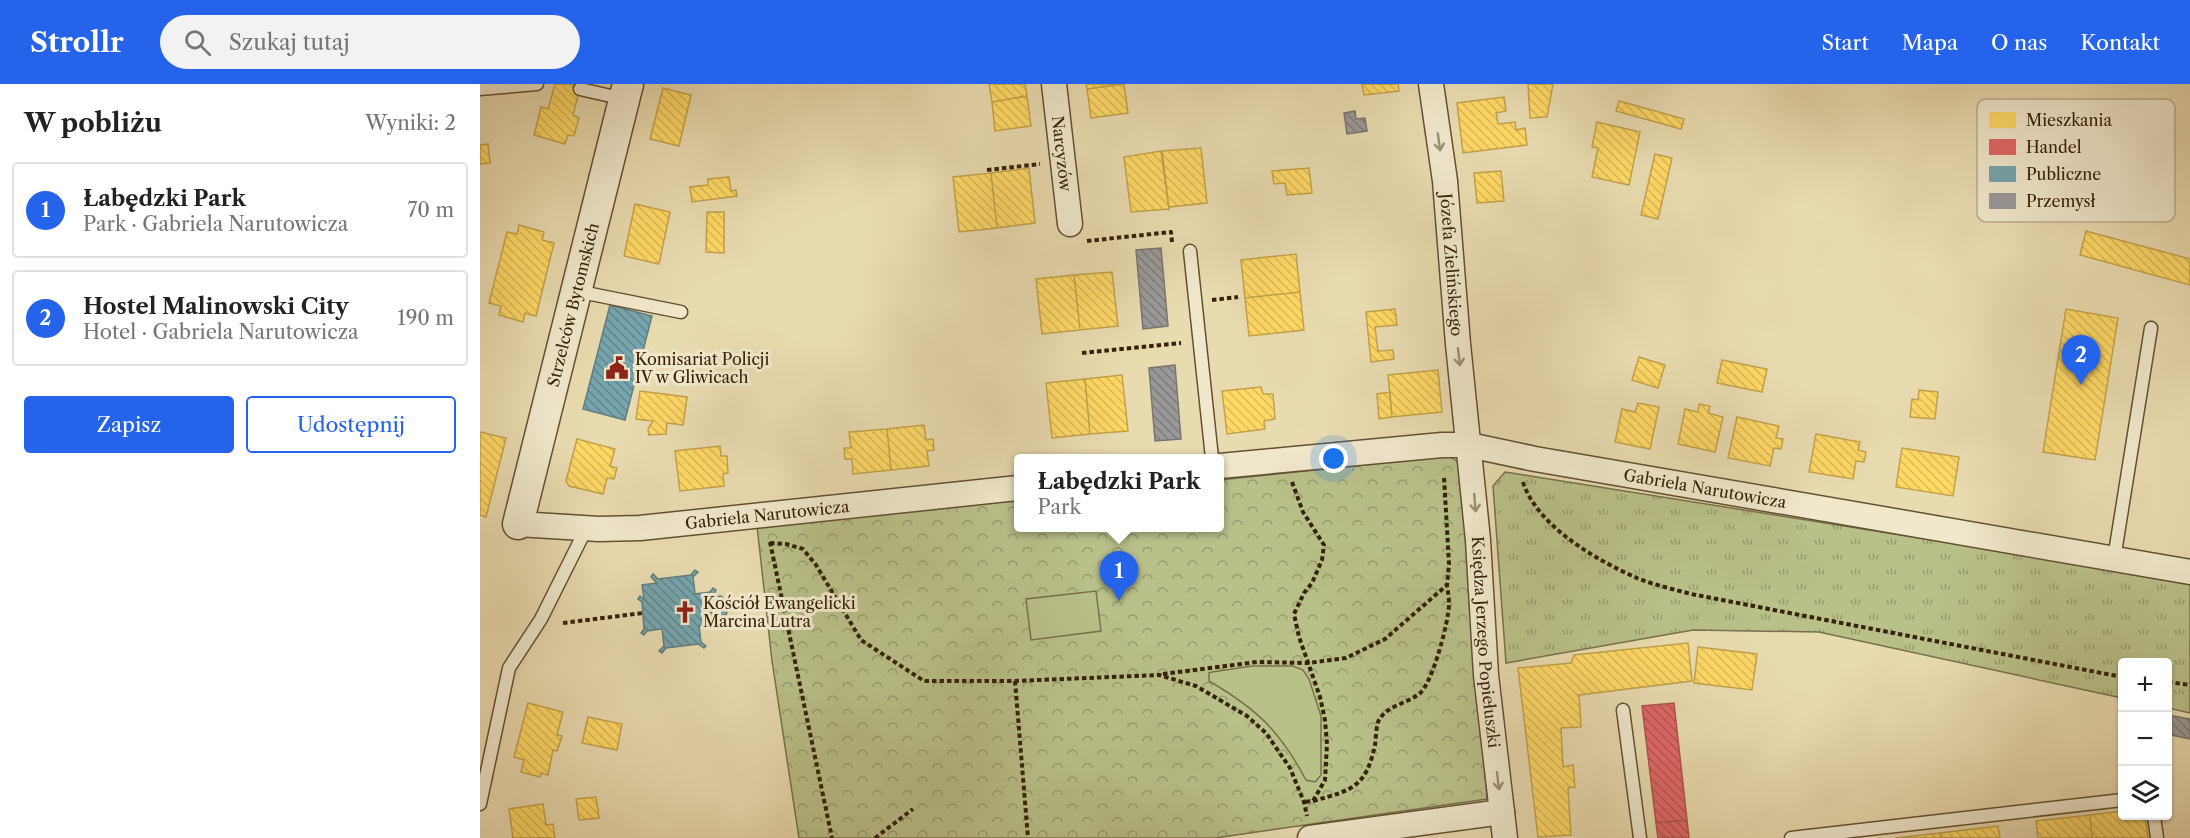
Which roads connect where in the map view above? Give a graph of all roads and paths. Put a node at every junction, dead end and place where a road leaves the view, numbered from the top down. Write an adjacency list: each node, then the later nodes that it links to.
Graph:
1 (537, 84): 4 (lane)
2 (1054, 84): 7 (street, Narcyzów)
3 (1431, 84): 20 (street, Józefa Zielińskiego, one-way to 20)
4 (480, 89)
5 (580, 89): 6 (lane)
6 (626, 91): 12 (street, Strzelców Bytomskich)
7 (1063, 161): 8 (path); 9 (street, Narcyzów)
8 (987, 170)
9 (1070, 224): 10 (path)
10 (1171, 232)
11 (1190, 251): 14 (lane)
12 (576, 291): 15 (lane); 27 (street, Strzelców Bytomskich)
13 (1238, 297): 14 (path)
14 (1196, 302): 17 (lane)
15 (681, 312)
16 (2151, 328): 30 (lane)
17 (1200, 341): 18 (path); 21 (lane)
18 (1082, 353)
19 (1442, 445): 20 (street, Gabriela Narutowicza); 22 (street, Gabriela Narutowicza); 32 (path)
20 (1469, 445): 30 (street, Gabriela Narutowicza); 47 (street, Księdza Jerzego Popiełuszki, one-way to 47)
21 (1211, 454)
22 (1288, 458): 23 (street, Gabriela Narutowicza); 35 (path)
23 (1224, 466)
24 (1522, 472): 37 (path)
25 (1014, 488): 26 (street, Gabriela Narutowicza)
26 (766, 515): 28 (street, Gabriela Narutowicza); 29 (path)
27 (518, 524): 28 (street, Gabriela Narutowicza)
28 (586, 529): 45 (lane)
29 (770, 543): 38 (path); 50 (path)
30 (2114, 560): 31 (street, Gabriela Narutowicza)
31 (2190, 573)
32 (1447, 585): 35 (path); 43 (path)
33 (643, 613): 34 (path)
34 (563, 623)
35 (1308, 663): 36 (path); 43 (path)
36 (1159, 675): 38 (path); 44 (path)
37 (2118, 676)
38 (1015, 681): 52 (path)
39 (2172, 683): 40 (path)
40 (2190, 685)
41 (1623, 710): 55 (lane)
42 (2118, 800): 56 (lane)
43 (1313, 801): 44 (path)
44 (1304, 802): 53 (path)
45 (480, 804)
46 (912, 809): 51 (path)
47 (1502, 812): 49 (street); 54 (street, Księdza Jerzego Popiełuszki)
48 (2155, 820): 57 (lane)
49 (1347, 836): 53 (street)
50 (832, 838)
51 (875, 838)
52 (1028, 838)
53 (1311, 838)
54 (1505, 838)
55 (1640, 838)
56 (1791, 838)
57 (2157, 838)

